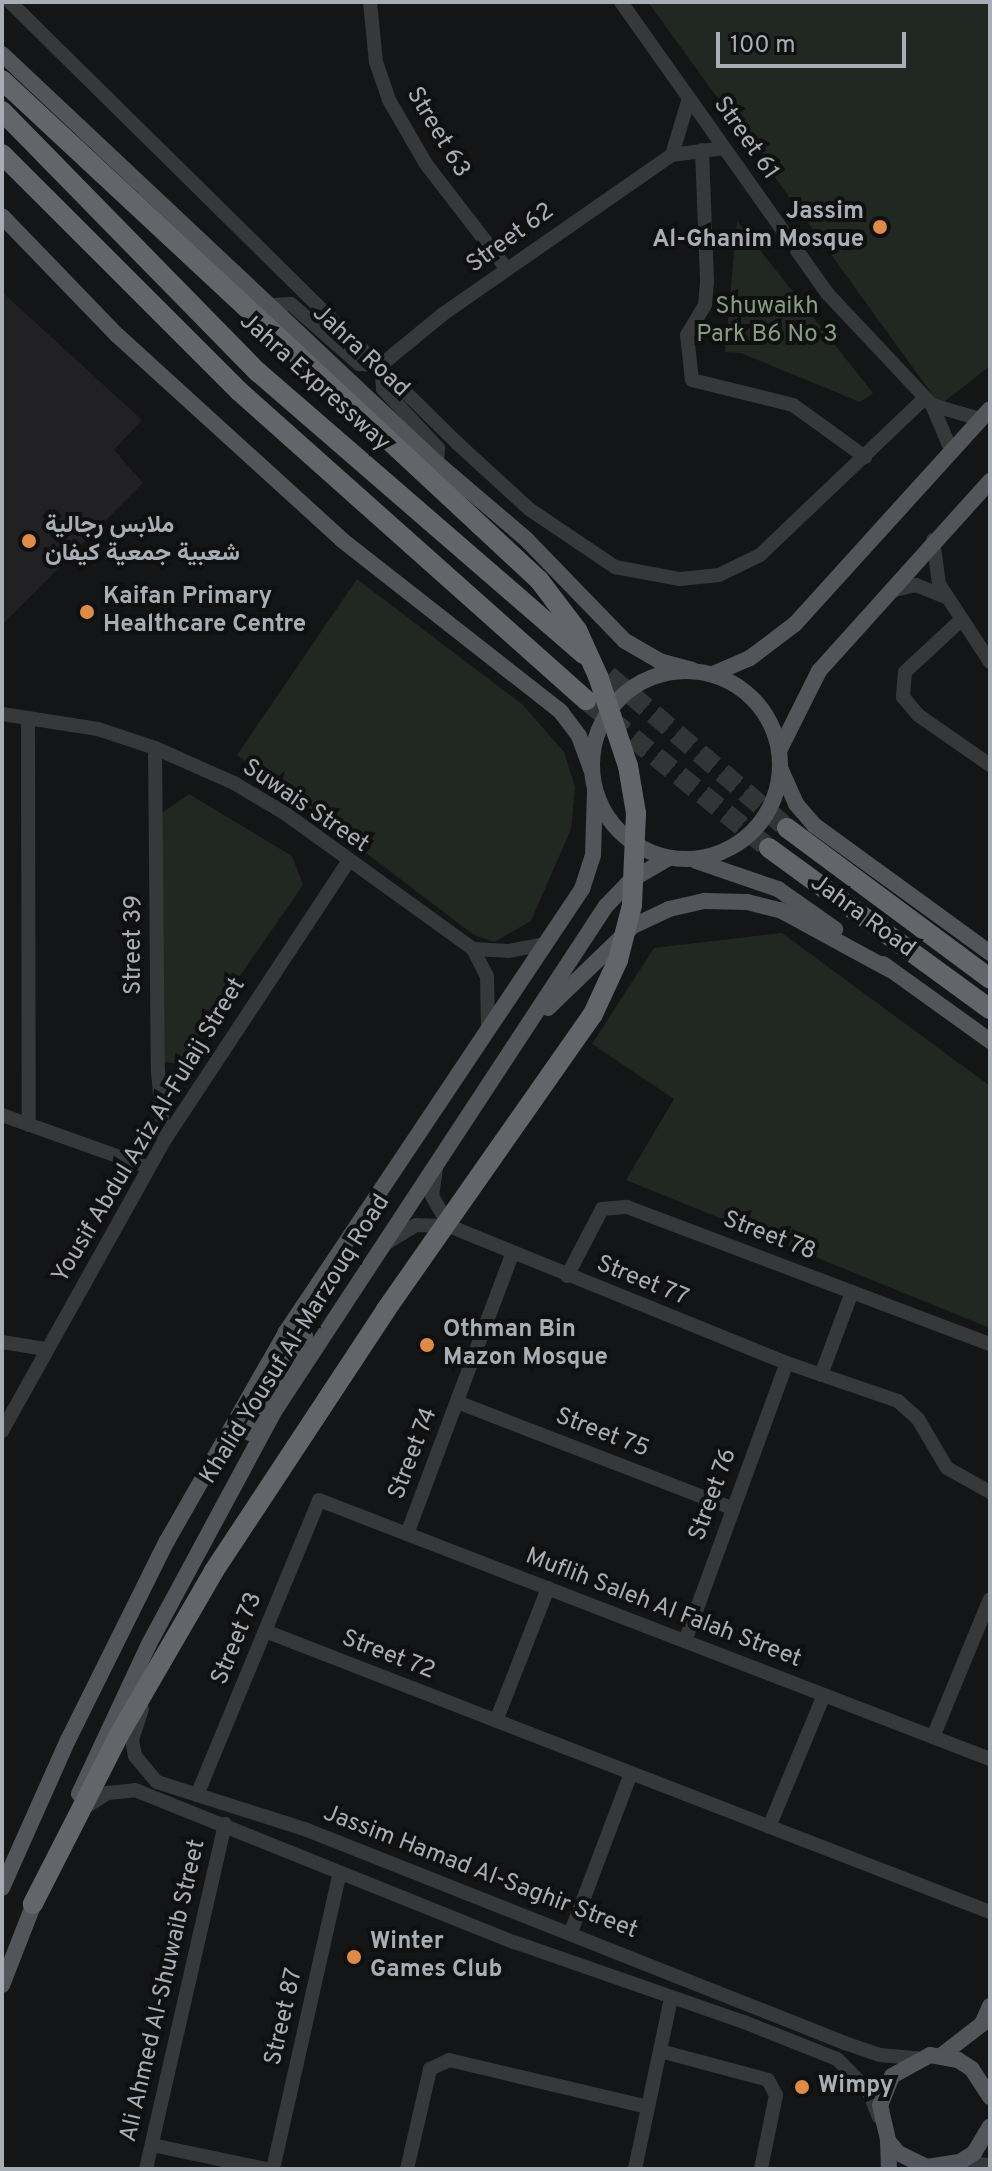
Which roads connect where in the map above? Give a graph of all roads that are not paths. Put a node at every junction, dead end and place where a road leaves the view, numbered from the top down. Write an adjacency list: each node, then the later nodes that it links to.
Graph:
1 (10, 2): 16 (street, Jahra Road)
2 (370, 2): 14 (street, Street 63)
3 (621, 2): 6 (street, Street 61)
4 (2, 54): 15 (main road, Jahra Road)
5 (2, 80): 81 (highway)
6 (689, 98): 8 (street, Street 61); 11 (street)
7 (2, 111): 30 (highway, Jahra Expressway)
8 (724, 148): 9 (street, Street 62); 17 (street, Street 61)
9 (702, 150): 11 (street, Street 62); 20 (street)
10 (2, 154): 31 (highway)
11 (672, 155): 14 (street, Street 62)
12 (2, 216): 13 (main road)
13 (9, 228): 37 (main road)
14 (507, 269): 16 (street, Street 62)
15 (272, 305): 16 (street); 21 (main road, Jahra Road)
16 (381, 365): 20 (street, Jahra Road); 21 (street)
17 (928, 401): 18 (street); 19 (street, Street 61); 20 (street)
18 (985, 414): 19 (main road)
19 (951, 450): 29 (main road)
20 (865, 457)
21 (437, 463): 28 (main road, Jahra Road)
22 (990, 481): 23 (main road)
23 (933, 540): 24 (main road); 25 (street)
24 (885, 592): 25 (street); 35 (main road)
25 (946, 597): 26 (street)
26 (961, 620): 27 (street); 36 (street)
27 (990, 662)
28 (692, 670): 29 (main road); 37 (main road)
29 (713, 674): 35 (main road)
30 (608, 675)
31 (586, 700)
32 (2, 714): 33 (street, Suwais Street)
33 (28, 718): 34 (street, Suwais Street); 55 (street)
34 (155, 748): 44 (street, Suwais Street); 56 (street, Street 39)
35 (779, 751): 38 (main road)
36 (990, 765)
37 (591, 769): 39 (main road)
38 (780, 769): 43 (main road); 47 (main road, Jahra Road)
39 (595, 791): 42 (main road); 45 (main road, Khalid Yousuf Al-Marzouq Road)
40 (787, 828): 49 (highway, Jahra Road)
41 (769, 848): 50 (highway, Jahra Road)
42 (669, 858): 43 (main road); 53 (main road, Khalid Yousuf Al-Marzouq Road)
43 (691, 860): 48 (main road, Jahra Road)
44 (348, 862): 46 (street, Suwais Street); 56 (street, Yousif Abdul Aziz Al-Fulaij Street)
45 (544, 944): 46 (street); 51 (main road, Khalid Yousuf Al-Marzouq Road)
46 (473, 949): 51 (street)
47 (990, 953)
48 (890, 970): 52 (main road, Jahra Road); 53 (main road)
49 (990, 979)
50 (990, 1009)
51 (488, 1026): 64 (main road, Khalid Yousuf Al-Marzouq Road)
52 (990, 1041)
53 (512, 1047): 57 (main road, Khalid Yousuf Al-Marzouq Road)
54 (2, 1115): 55 (street)
55 (29, 1125): 58 (street)
56 (164, 1141): 58 (street, Yousif Abdul Aziz Al-Fulaij Street)
57 (441, 1153): 59 (street); 60 (main road, Khalid Yousuf Al-Marzouq Road)
58 (148, 1167): 67 (street, Yousif Abdul Aziz Al-Fulaij Street)
59 (449, 1226): 60 (street, Street 77); 61 (street, Street 77)
60 (375, 1253): 74 (main road, Khalid Yousuf Al-Marzouq Road)
61 (512, 1254): 62 (street, Street 77); 70 (street, Street 74)
62 (567, 1276): 63 (street, Street 78); 68 (street, Street 77)
63 (852, 1292): 66 (street, Street 78); 69 (street)
64 (286, 1332): 74 (main road); 92 (main road, Khalid Yousuf Al-Marzouq Road)
65 (2, 1342): 67 (street)
66 (990, 1344)
67 (45, 1349): 71 (street, Yousif Abdul Aziz Al-Fulaij Street)
68 (787, 1363): 69 (street, Street 77); 75 (street, Street 76)
69 (821, 1375): 72 (street, Street 77)
70 (457, 1402): 75 (street, Street 75); 76 (street, Street 74)
71 (2, 1431)
72 (990, 1492)
73 (319, 1500): 76 (street, Muflih Saleh Al Falah Street); 79 (street, Street 73)
74 (224, 1502): 97 (main road, Khalid Yousuf Al-Marzouq Road)
75 (732, 1508): 80 (street, Street 76)
76 (407, 1534): 77 (street, Muflih Saleh Al Falah Street)
77 (548, 1588): 80 (street, Muflih Saleh Al Falah Street); 83 (street)
78 (990, 1599): 84 (street)
79 (265, 1631): 83 (street, Street 72); 87 (street, Street 73)
80 (685, 1641): 82 (street, Muflih Saleh Al Falah Street)
81 (164, 1654): 87 (street, Jassim Hamad Al-Saghir Street); 88 (highway)
82 (824, 1695): 84 (street, Muflih Saleh Al Falah Street); 90 (street)
83 (496, 1721): 86 (street, Street 72)
84 (933, 1737): 85 (street, Muflih Saleh Al Falah Street)
85 (990, 1759)
86 (631, 1773): 90 (street, Street 72); 99 (street)
87 (197, 1795): 91 (street, Jassim Hamad Al-Saghir Street)
88 (82, 1810): 89 (street, Jassim Hamad Al-Saghir Street); 97 (highway)
89 (225, 1824): 93 (street, Jassim Hamad Al-Saghir Street); 113 (street, Ali Ahmed Al-Shuwaib Street)
90 (769, 1827): 98 (street, Street 72)
91 (307, 1830): 93 (street); 99 (street, Jassim Hamad Al-Saghir Street)
92 (16, 1854): 94 (main road); 96 (main road, Khalid Yousuf Al-Marzouq Road)
93 (298, 1859): 95 (street, Jassim Hamad Al-Saghir Street)
94 (2, 1865)
95 (339, 1875): 101 (street, Jassim Hamad Al-Saghir Street); 119 (street, Street 87)
96 (2, 1888)
97 (33, 1904): 102 (main road, Khalid Yousuf Al-Marzouq Road)
98 (990, 1912)
99 (571, 1932): 100 (street, Jassim Hamad Al-Saghir Street)
100 (613, 1948): 101 (street); 107 (street, Jassim Hamad Al-Saghir Street)
101 (604, 1974): 103 (street, Jassim Hamad Al-Saghir Street)
102 (2, 1985)
103 (671, 1998): 105 (street); 110 (street, Jassim Hamad Al-Saghir Street)
104 (990, 2006): 106 (main road)
105 (660, 2051): 109 (street); 122 (street)
106 (942, 2055): 107 (main road); 108 (main road)
107 (918, 2058): 110 (main road)
108 (990, 2097)
109 (648, 2107): 120 (street); 121 (street)
110 (881, 2121): 112 (main road)
111 (990, 2126): 114 (main road)
112 (888, 2141): 116 (main road); 123 (main road)
113 (152, 2145): 117 (street, Ali Ahmed Al-Shuwaib Street); 118 (street)
114 (960, 2162): 115 (street); 116 (main road)
115 (990, 2165)
116 (942, 2168)
117 (146, 2169)
118 (266, 2169)
119 (273, 2169)
120 (407, 2169)
121 (635, 2169)
122 (761, 2169)
123 (889, 2169)

